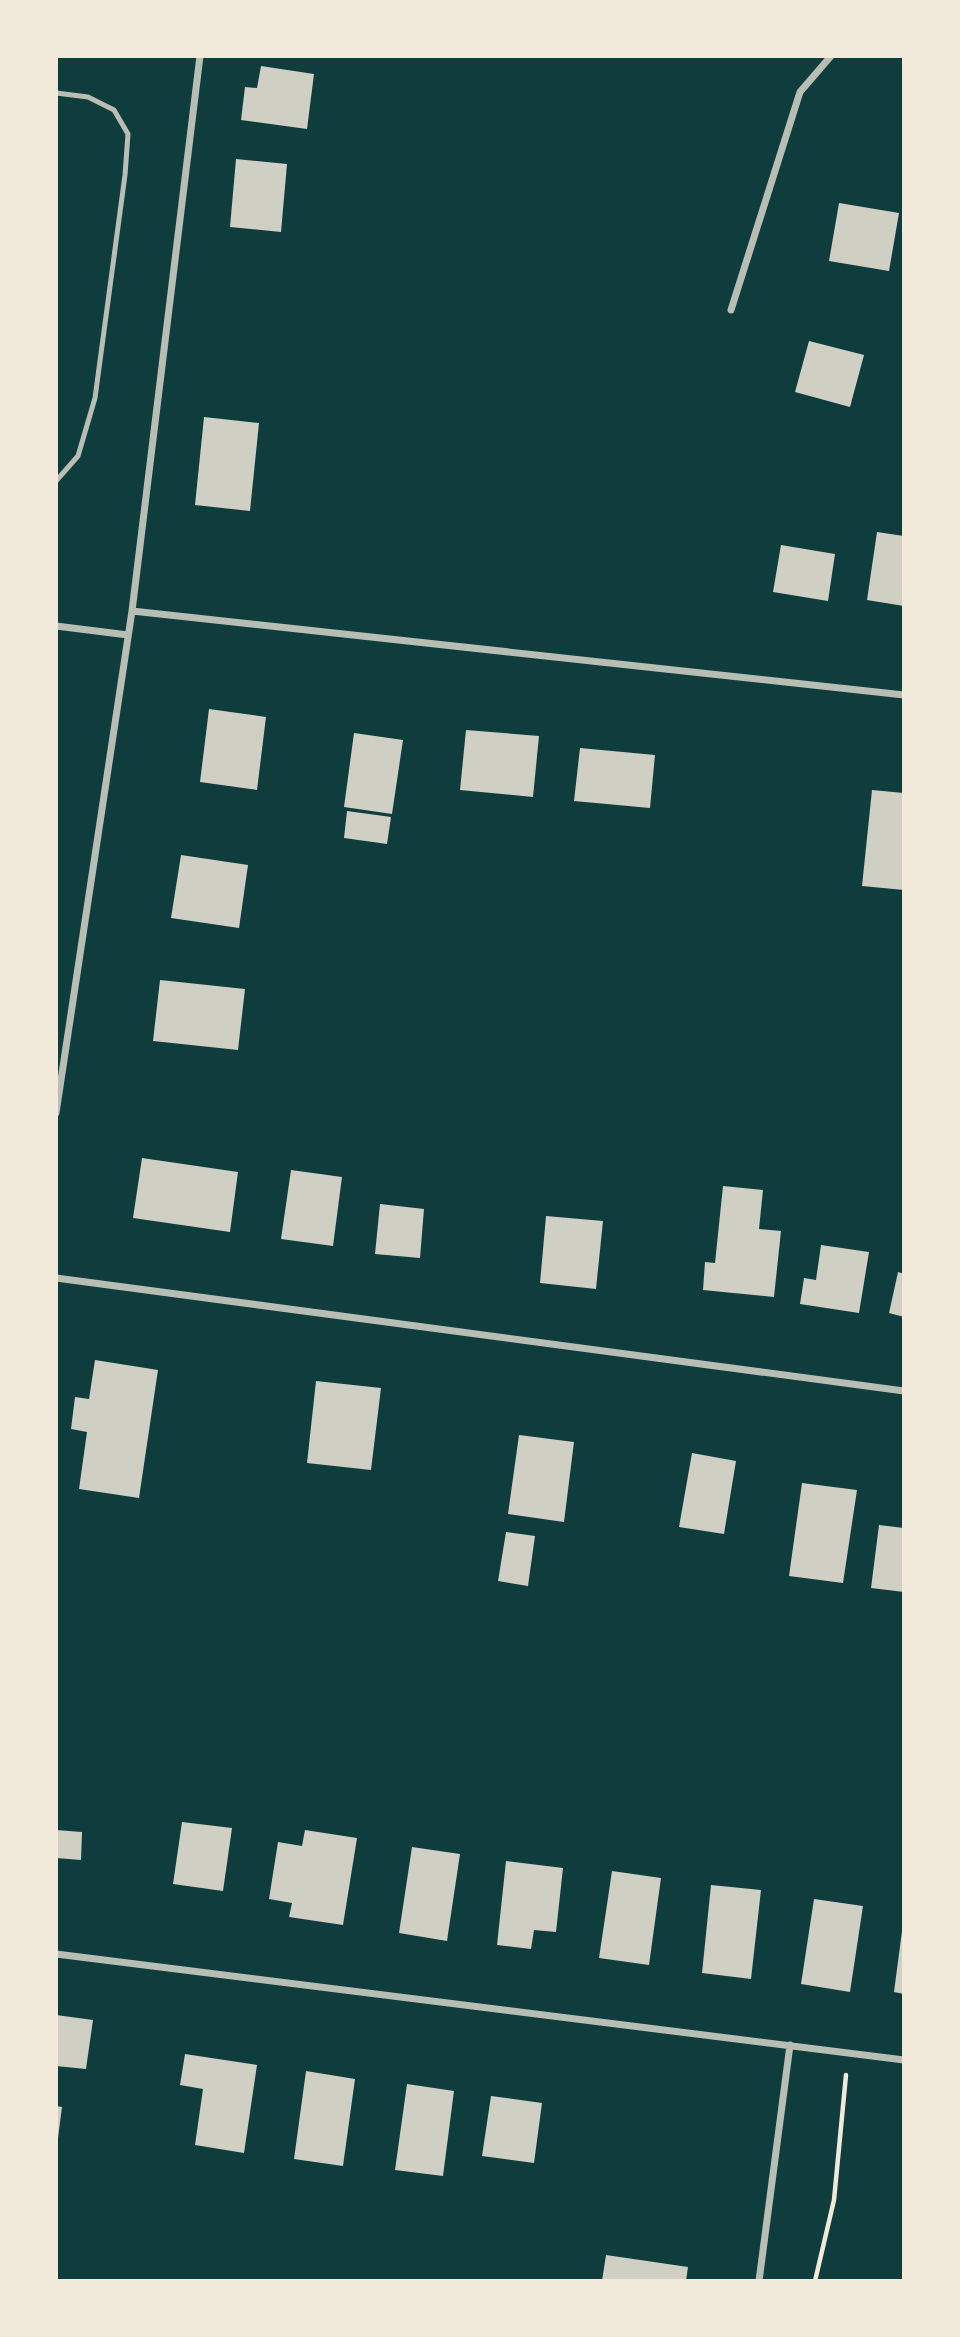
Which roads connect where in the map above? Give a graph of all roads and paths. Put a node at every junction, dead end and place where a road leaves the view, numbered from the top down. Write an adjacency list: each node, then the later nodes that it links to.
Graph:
1 (200, 56): 6 (street)
2 (831, 56): 4 (street)
3 (56, 93): 5 (lane)
4 (731, 310)
5 (56, 481)
6 (132, 611): 8 (street); 9 (street)
7 (56, 626): 8 (street)
8 (128, 635): 10 (street)
9 (904, 695)
10 (56, 1113)
11 (56, 1278): 12 (street)
12 (904, 1391)
13 (56, 1954): 14 (street)
14 (790, 2045): 15 (street); 17 (street)
15 (848, 2053): 16 (street); 18 (path)
16 (904, 2060)
17 (759, 2281)
18 (815, 2281)

